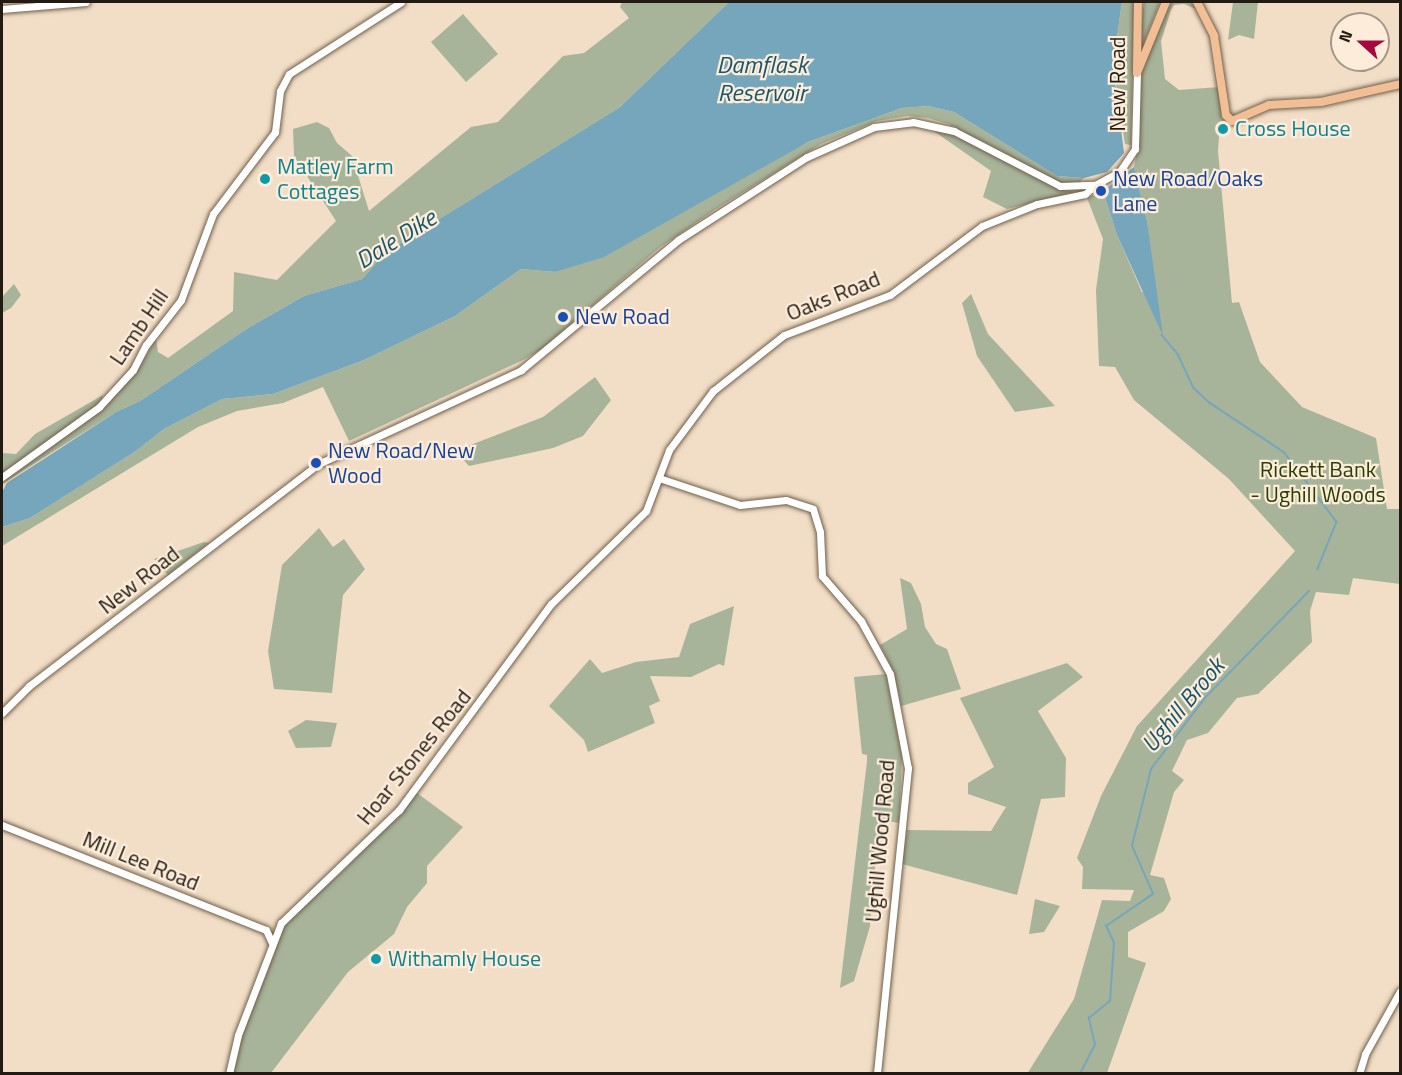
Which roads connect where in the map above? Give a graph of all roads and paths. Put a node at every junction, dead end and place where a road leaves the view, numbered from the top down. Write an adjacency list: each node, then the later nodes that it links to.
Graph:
1 (86, 2): 6 (street)
2 (401, 2): 10 (street, Lamb Hill)
3 (1138, 2): 7 (main road, New Road)
4 (1166, 2): 7 (main road)
5 (1197, 2): 8 (main road)
6 (2, 9)
7 (1137, 73): 9 (street, New Road)
8 (1401, 84)
9 (1095, 185): 11 (street, Oaks Road); 12 (street, New Road)
10 (2, 477)
11 (659, 478): 14 (street, Hoar Stones Road); 19 (street, Ughill Wood Road)
12 (2, 713)
13 (2, 825): 15 (street, Mill Lee Road)
14 (279, 926): 15 (street); 16 (street, Hoar Stones Road)
15 (266, 930): 16 (street)
16 (272, 943): 18 (street, Hoar Stones Road)
17 (1401, 991): 20 (street)
18 (229, 1074)
19 (877, 1074)
20 (1359, 1074)

